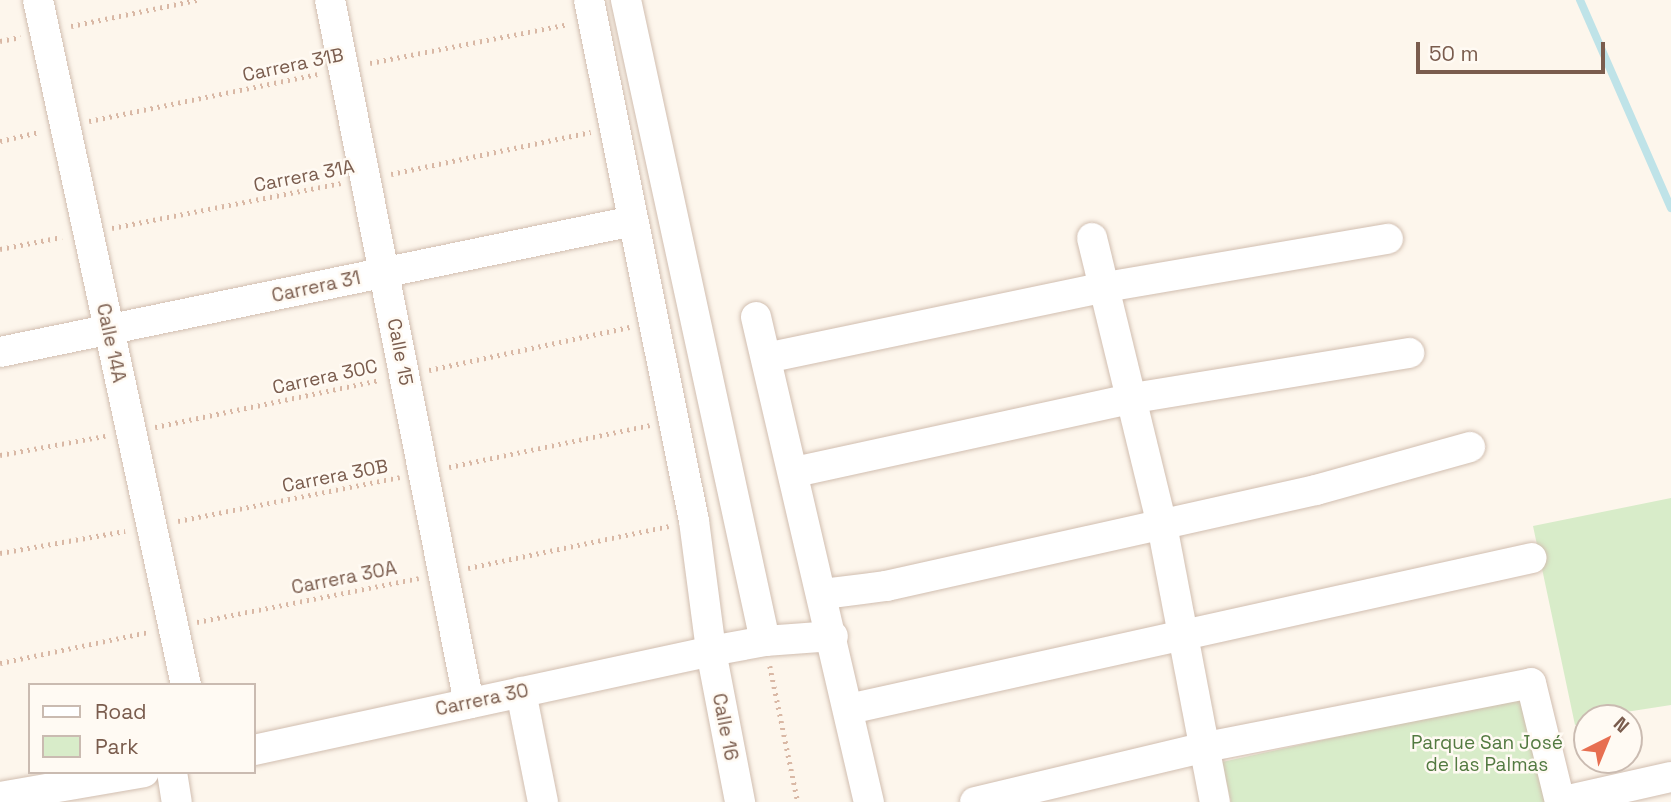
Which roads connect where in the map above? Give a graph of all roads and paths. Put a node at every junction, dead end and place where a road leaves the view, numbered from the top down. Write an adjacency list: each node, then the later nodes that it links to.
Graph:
1 (38, 0): 6 (street, Calle 14A)
2 (197, 0): 6 (path)
3 (330, 0): 8 (street, Calle 15)
4 (626, 0): 44 (street)
5 (590, 9): 8 (path, Carrera 31B); 10 (street, Calle 16)
6 (45, 32): 7 (path); 9 (street, Calle 14A)
7 (0, 41)
8 (344, 68): 9 (path, Carrera 31B); 12 (street, Calle 15)
9 (65, 126): 11 (path, Carrera 31B); 14 (street, Calle 14A)
10 (612, 128): 12 (path, Carrera 31A); 13 (street, Calle 16)
11 (0, 141)
12 (364, 179): 14 (path, Carrera 31A); 18 (street, Calle 15)
13 (633, 221): 18 (street, Carrera 31); 21 (street, Calle 16)
14 (88, 232): 17 (path, Carrera 31A); 22 (street, Calle 14A)
15 (1092, 238): 19 (street)
16 (1388, 239): 19 (street)
17 (0, 249)
18 (384, 273): 22 (street, Carrera 31); 26 (street, Calle 15)
19 (1106, 287): 25 (street); 27 (street)
20 (756, 317): 25 (street)
21 (654, 321): 26 (path, Carrera 30C); 28 (street, Calle 16)
22 (108, 331): 23 (street, Carrera 31); 29 (street, Calle 14A)
23 (0, 352)
24 (1409, 353): 27 (street)
25 (766, 358): 32 (street)
26 (404, 375): 29 (path, Carrera 30C); 33 (street, Calle 15)
27 (1134, 397): 32 (street); 35 (street)
28 (675, 420): 33 (path, Carrera 30B); 34 (street, Calle 16)
29 (130, 432): 31 (path, Carrera 30C); 36 (street, Calle 14A)
30 (1470, 447): 35 (street)
31 (0, 455)
32 (795, 472): 40 (street)
33 (424, 473): 36 (path, Carrera 30B); 39 (street, Calle 15)
34 (694, 521): 39 (path, Carrera 30A); 45 (street, Calle 16)
35 (1162, 525): 40 (street); 42 (street)
36 (150, 527): 37 (path, Carrera 30B); 41 (street, Calle 14A)
37 (0, 553)
38 (1532, 558): 42 (street)
39 (443, 573): 41 (path, Carrera 30A); 49 (street, Calle 15)
40 (823, 594): 43 (street)
41 (173, 627): 46 (path, Carrera 30A); 47 (street, Calle 14A)
42 (1181, 634): 50 (street); 51 (street)
43 (833, 636): 44 (street, Carrera 30); 50 (street)
44 (765, 641): 45 (street, Carrera 30); 60 (path)
45 (711, 651): 48 (street, Carrera 30); 59 (street, Calle 16)
46 (0, 663)
47 (187, 683)
48 (521, 692): 49 (street, Carrera 30); 58 (street)
49 (469, 703): 52 (street, Carrera 30)
50 (849, 709): 61 (street)
51 (1206, 747): 62 (street); 63 (street); 64 (street)
52 (256, 750)
53 (132, 774): 56 (street)
54 (172, 774): 57 (street)
55 (1671, 777): 64 (street)
56 (0, 797)
57 (177, 802)
58 (543, 802)
59 (740, 802)
60 (799, 802)
61 (869, 802)
62 (975, 802)
63 (1215, 802)
64 (1560, 802)

